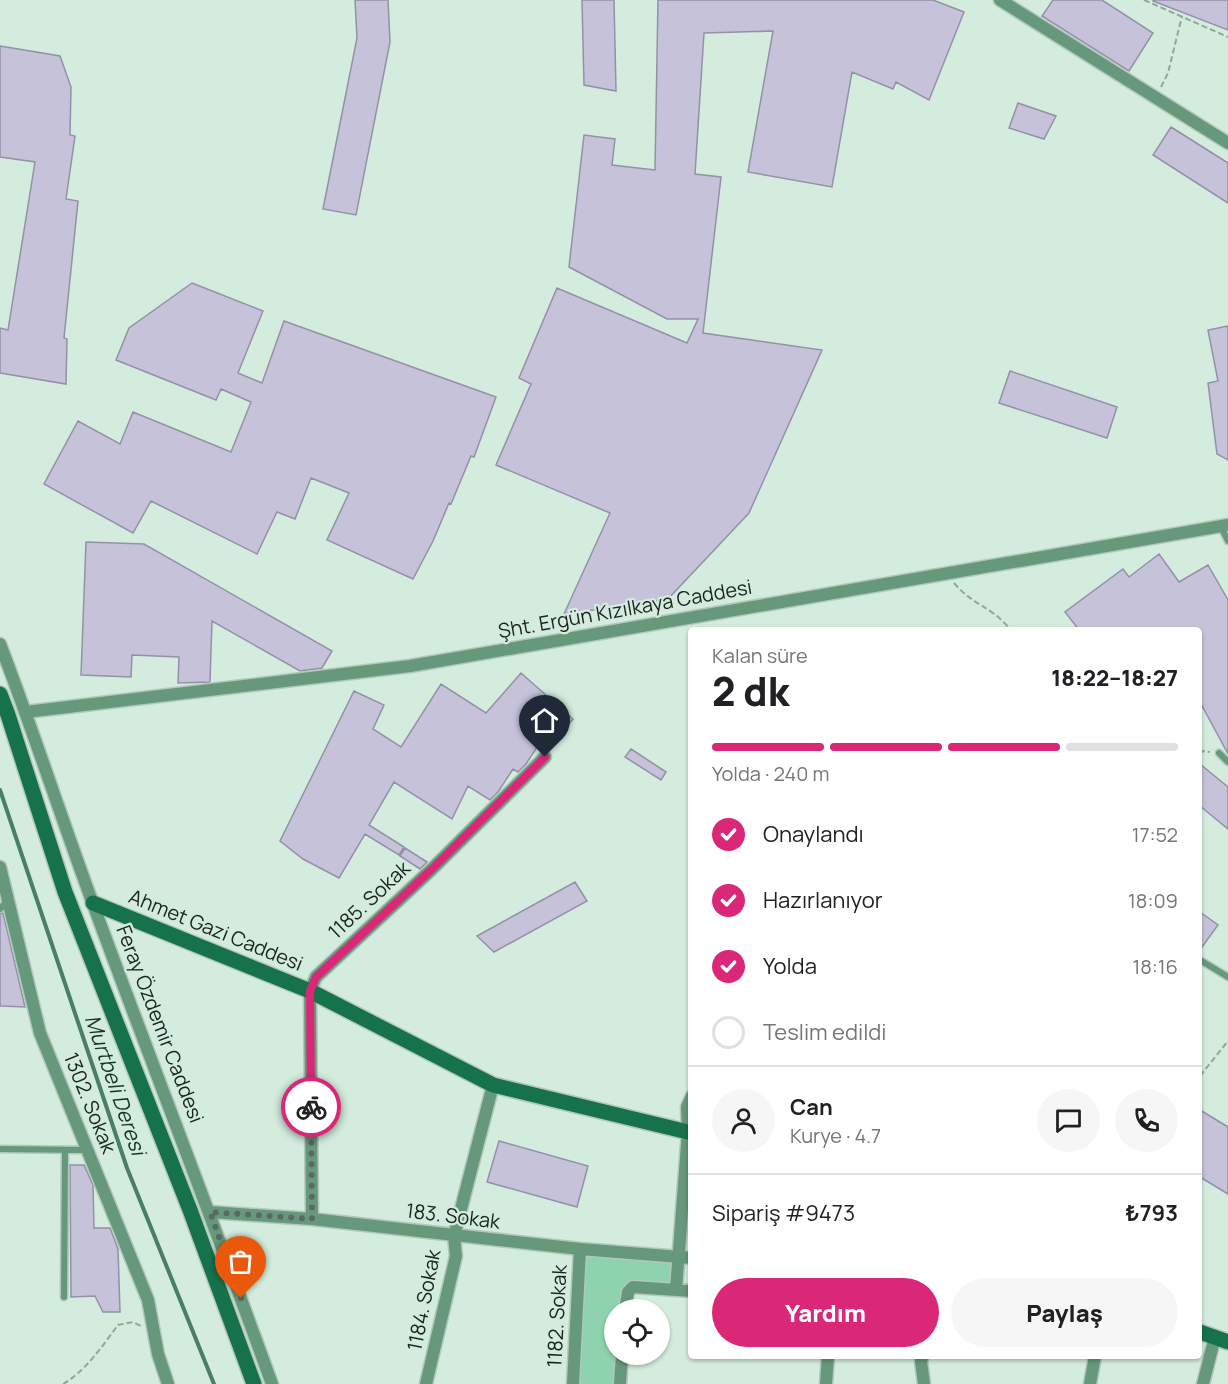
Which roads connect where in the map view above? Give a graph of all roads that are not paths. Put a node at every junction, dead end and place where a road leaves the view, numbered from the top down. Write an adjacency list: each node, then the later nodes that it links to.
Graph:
1 (1000, 0): 2 (street)
2 (1228, 143)
3 (1224, 526): 4 (lane); 7 (street, Şht. Ergün Kızılkaya Caddesi)
4 (1228, 541)
5 (0, 644): 7 (street, Feray Özdemir Caddesi)
6 (0, 694): 8 (street)
7 (26, 712): 14 (street, Feray Özdemir Caddesi)
8 (4, 716): 40 (street)
9 (1219, 753): 11 (lane)
10 (545, 757): 18 (street, 1185. Sokak)
11 (1228, 762)
12 (0, 867): 13 (street, 1302. Sokak)
13 (9, 900): 15 (lane); 23 (street, 1302. Sokak)
14 (93, 903): 18 (street, Ahmet Gazi Caddesi); 25 (street, Feray Özdemir Caddesi)
15 (0, 909)
16 (1202, 961): 17 (lane)
17 (1228, 977)
18 (310, 991): 19 (street, Ahmet Gazi Caddesi); 26 (street)
19 (493, 1085): 20 (street, Ahmet Gazi Caddesi); 27 (street, 1184. Sokak)
20 (688, 1132)
21 (0, 1149): 22 (lane)
22 (65, 1150): 23 (lane); 32 (lane)
23 (88, 1150): 39 (street, 1302. Sokak)
24 (688, 1182): 29 (street)
25 (210, 1212): 26 (street, 183. Sokak); 41 (street, Feray Özdemir Caddesi)
26 (312, 1219): 27 (street, 183. Sokak)
27 (454, 1236): 28 (street, 183. Sokak); 42 (street, 1184. Sokak)
28 (580, 1249): 29 (street, 183. Sokak); 43 (street, 1182. Sokak)
29 (685, 1257): 30 (street)
30 (676, 1289): 31 (street); 33 (street)
31 (688, 1290)
32 (64, 1298)
33 (627, 1299)
34 (1214, 1337): 48 (street)
35 (828, 1359): 45 (street)
36 (922, 1359): 46 (street)
37 (1094, 1359): 47 (street)
38 (621, 1365): 44 (street)
39 (168, 1384)
40 (254, 1384)
41 (272, 1384)
42 (426, 1384)
43 (573, 1384)
44 (620, 1384)
45 (826, 1384)
46 (924, 1384)
47 (1090, 1384)
48 (1203, 1384)

